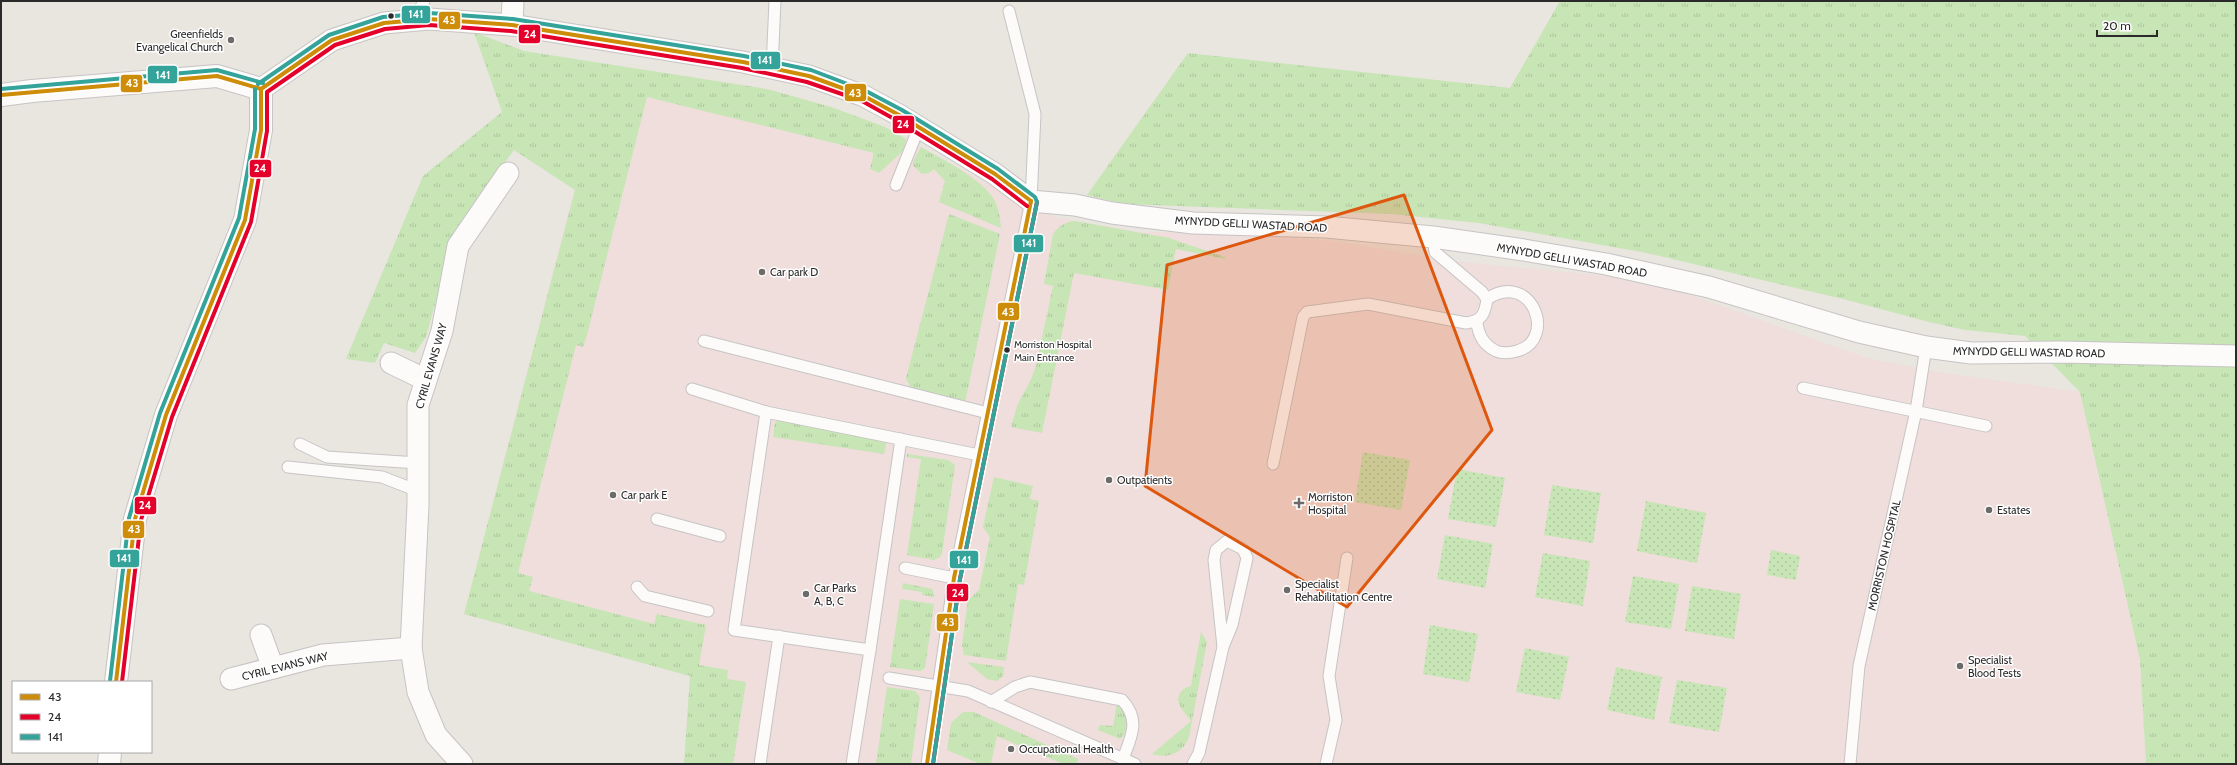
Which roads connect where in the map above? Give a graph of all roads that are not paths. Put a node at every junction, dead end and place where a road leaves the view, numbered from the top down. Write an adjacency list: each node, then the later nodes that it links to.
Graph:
1 (424, 1): 5 (lane)
2 (513, 1): 6 (street)
3 (775, 1): 7 (lane)
4 (1009, 11): 13 (lane)
5 (414, 20): 6 (street); 8 (street)
6 (512, 25): 7 (street)
7 (772, 68): 10 (street)
8 (262, 89): 9 (street); 50 (street)
9 (1, 95)
10 (919, 127): 12 (lane); 13 (street)
11 (508, 173): 21 (street, CYRIL EVANS WAY)
12 (896, 185)
13 (1031, 201): 14 (street, MYNYDD GELLI WASTAD ROAD); 26 (lane)
14 (1433, 237): 15 (lane); 18 (street, MYNYDD GELLI WASTAD ROAD)
15 (1487, 299): 16 (lane); 16 (lane)
16 (1477, 322): 32 (lane)
17 (704, 341): 26 (lane)
18 (1926, 347): 19 (street, MYNYDD GELLI WASTAD ROAD); 24 (lane, MORRISTON HOSPITAL)
19 (2236, 356)
20 (392, 363): 21 (street)
21 (426, 380): 31 (street, CYRIL EVANS WAY)
22 (1803, 388): 24 (lane)
23 (692, 389): 25 (lane)
24 (1916, 410): 27 (lane); 63 (lane, MORRISTON HOSPITAL)
25 (766, 412): 28 (lane); 43 (lane)
26 (988, 413): 30 (lane)
27 (1986, 426)
28 (901, 440): 30 (lane); 46 (lane)
29 (300, 444): 31 (lane)
30 (979, 455): 39 (lane)
31 (418, 464): 34 (street, CYRIL EVANS WAY)
32 (1273, 464)
33 (288, 467): 34 (lane)
34 (418, 491): 45 (street, CYRIL EVANS WAY)
35 (657, 519): 36 (lane)
36 (720, 536)
37 (1347, 558): 62 (lane)
38 (905, 568): 39 (lane)
39 (954, 578): 51 (lane)
40 (637, 587): 41 (lane)
41 (708, 611)
42 (261, 635): 47 (street)
43 (779, 636): 46 (lane); 57 (lane)
44 (1223, 647): 44 (lane); 61 (lane)
45 (411, 648): 47 (street, CYRIL EVANS WAY); 56 (street, CYRIL EVANS WAY)
46 (870, 650): 58 (lane)
47 (273, 668): 49 (street, CYRIL EVANS WAY)
48 (888, 678): 51 (lane)
49 (231, 679)
50 (116, 681)
51 (938, 688): 52 (lane); 59 (lane)
52 (991, 702): 54 (lane); 54 (lane)
53 (110, 753): 55 (street)
54 (1123, 759): 60 (lane)
55 (109, 764)
56 (462, 764)
57 (760, 764)
58 (852, 764)
59 (927, 764)
60 (1135, 764)
61 (1193, 764)
62 (1326, 764)
63 (1850, 764)

